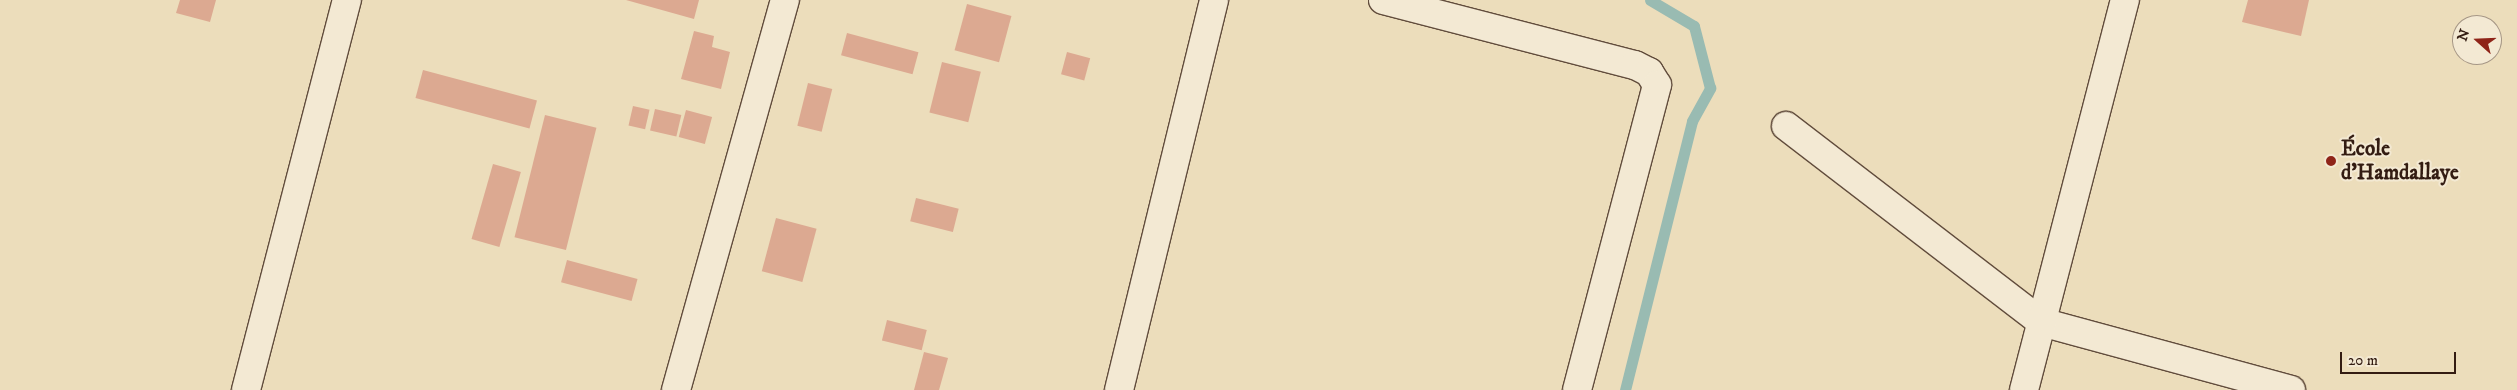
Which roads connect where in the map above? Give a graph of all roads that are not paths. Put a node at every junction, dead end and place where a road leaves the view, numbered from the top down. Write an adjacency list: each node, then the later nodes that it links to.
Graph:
1 (347, 0): 8 (street)
2 (785, 0): 9 (street)
3 (1214, 0): 10 (street)
4 (1383, 0): 11 (street)
5 (2125, 0): 7 (street)
6 (1786, 126): 7 (street)
7 (2041, 322): 12 (street); 13 (street)
8 (246, 390)
9 (676, 390)
10 (1119, 390)
11 (1577, 390)
12 (2024, 390)
13 (2291, 390)

